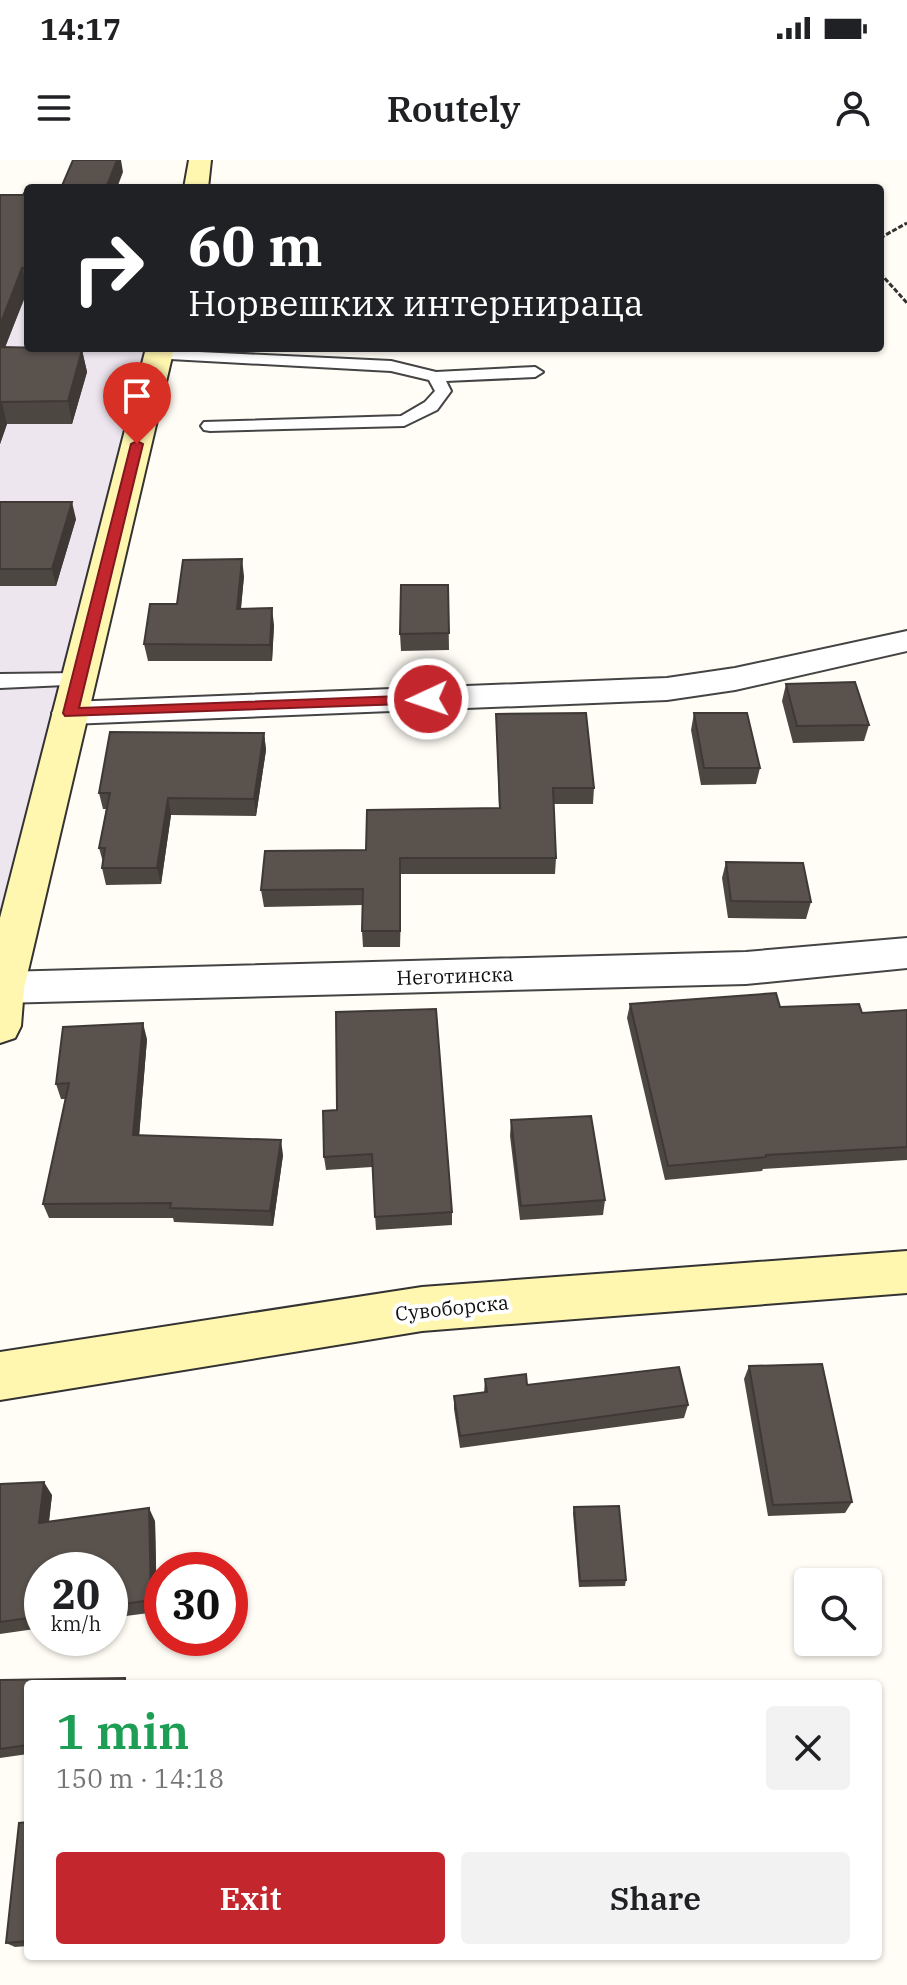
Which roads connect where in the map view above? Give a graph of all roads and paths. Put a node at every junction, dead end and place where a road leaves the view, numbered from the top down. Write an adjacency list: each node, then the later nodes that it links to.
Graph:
1 (200, 160): 2 (street)
2 (197, 184)
3 (907, 223): 4 (path)
4 (884, 236)
5 (884, 277): 6 (path)
6 (907, 303)
7 (159, 352): 13 (street)
8 (174, 352): 10 (lane)
9 (535, 372): 10 (lane)
10 (436, 377): 11 (lane)
11 (210, 426)
12 (907, 641): 15 (street)
13 (80, 679): 14 (lane); 15 (street)
14 (0, 681)
15 (70, 713): 17 (street)
16 (907, 953): 17 (street, Неготинска)
17 (1, 1007)
18 (907, 1272): 19 (street, Сувоборска)
19 (0, 1376)

